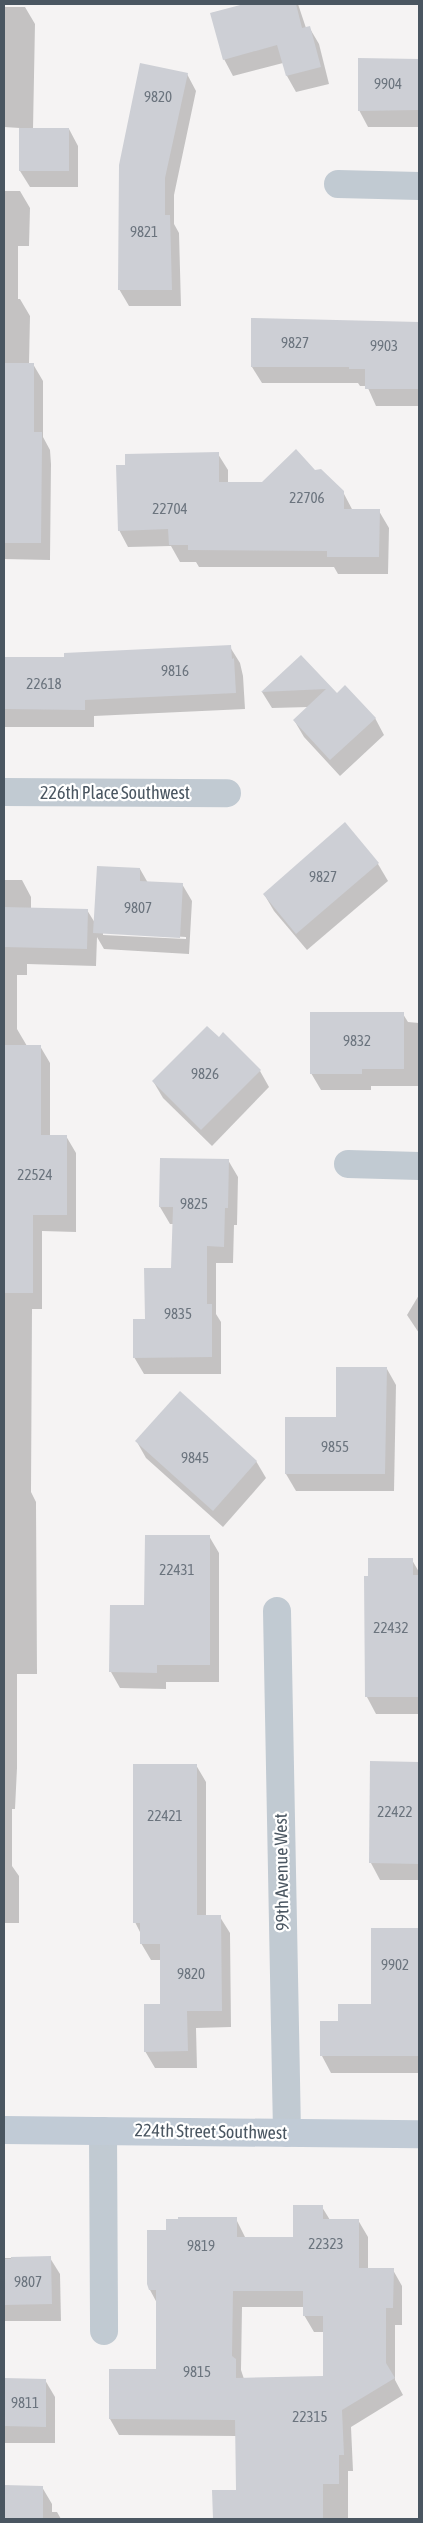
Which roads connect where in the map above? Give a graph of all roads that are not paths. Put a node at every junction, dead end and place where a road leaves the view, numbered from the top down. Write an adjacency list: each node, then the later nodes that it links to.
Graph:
1 (338, 184): 2 (street)
2 (419, 186)
3 (4, 792): 4 (street, 226th Place Southwest)
4 (227, 793)
5 (348, 1164): 6 (street)
6 (419, 1166)
7 (277, 1611): 10 (street, 99th Avenue West)
8 (4, 2130): 9 (street, 224th Street Southwest)
9 (103, 2131): 10 (street, 224th Street Southwest); 12 (street)
10 (287, 2133): 11 (street, 224th Street Southwest)
11 (419, 2134)
12 (104, 2331)

